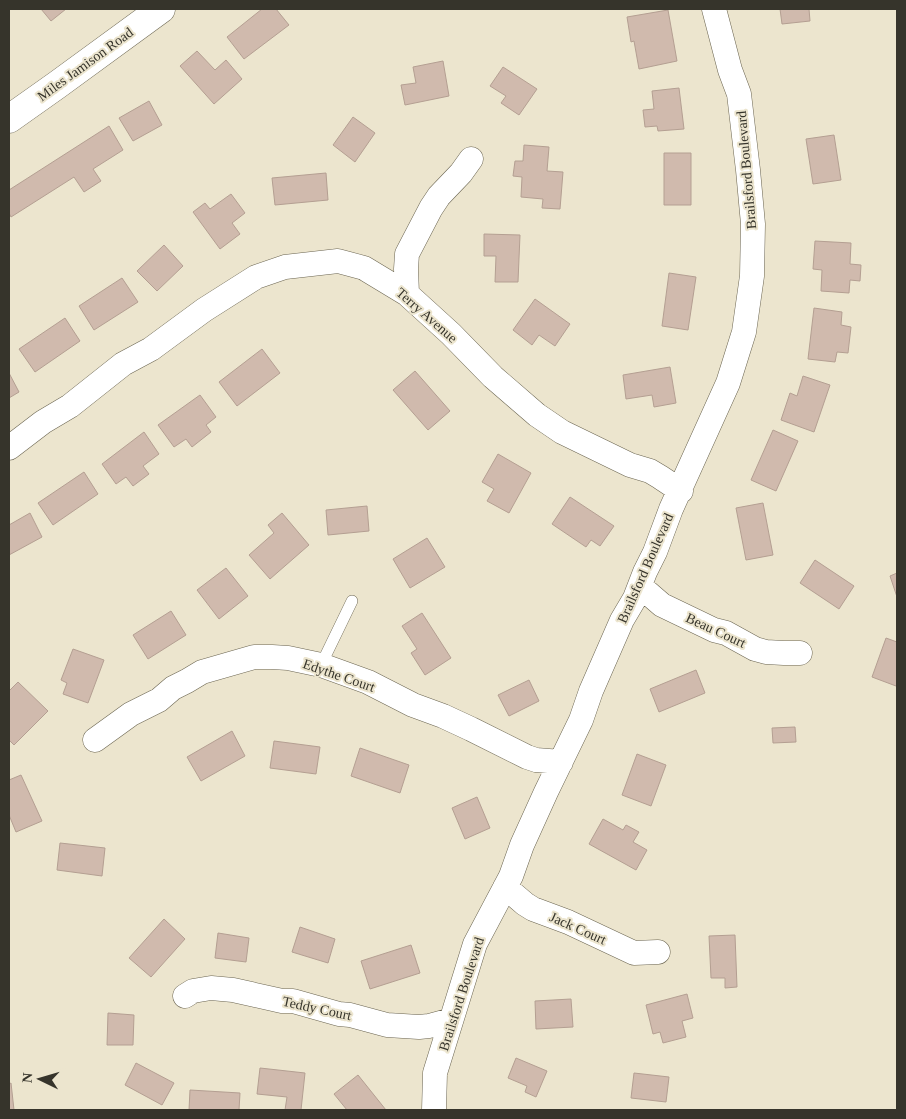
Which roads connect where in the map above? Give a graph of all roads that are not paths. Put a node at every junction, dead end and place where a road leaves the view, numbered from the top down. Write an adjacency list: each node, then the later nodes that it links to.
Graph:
1 (161, 9): 3 (main road, Miles Jamison Road)
2 (714, 9): 7 (street, Brailsford Boulevard)
3 (9, 119)
4 (471, 159): 5 (street)
5 (407, 294): 6 (street, Terry Avenue); 7 (street, Terry Avenue)
6 (9, 448)
7 (680, 491): 8 (street, Brailsford Boulevard)
8 (640, 586): 10 (street, Beau Court); 13 (street, Brailsford Boulevard)
9 (352, 601): 11 (lane)
10 (800, 653)
11 (321, 665): 12 (street, Edythe Court); 13 (street, Edythe Court)
12 (95, 740)
13 (561, 762): 14 (street, Brailsford Boulevard)
14 (505, 888): 15 (street, Jack Court); 17 (street, Brailsford Boulevard)
15 (658, 952)
16 (184, 996): 17 (street, Teddy Court)
17 (451, 1020): 18 (street, Brailsford Boulevard)
18 (434, 1110)

